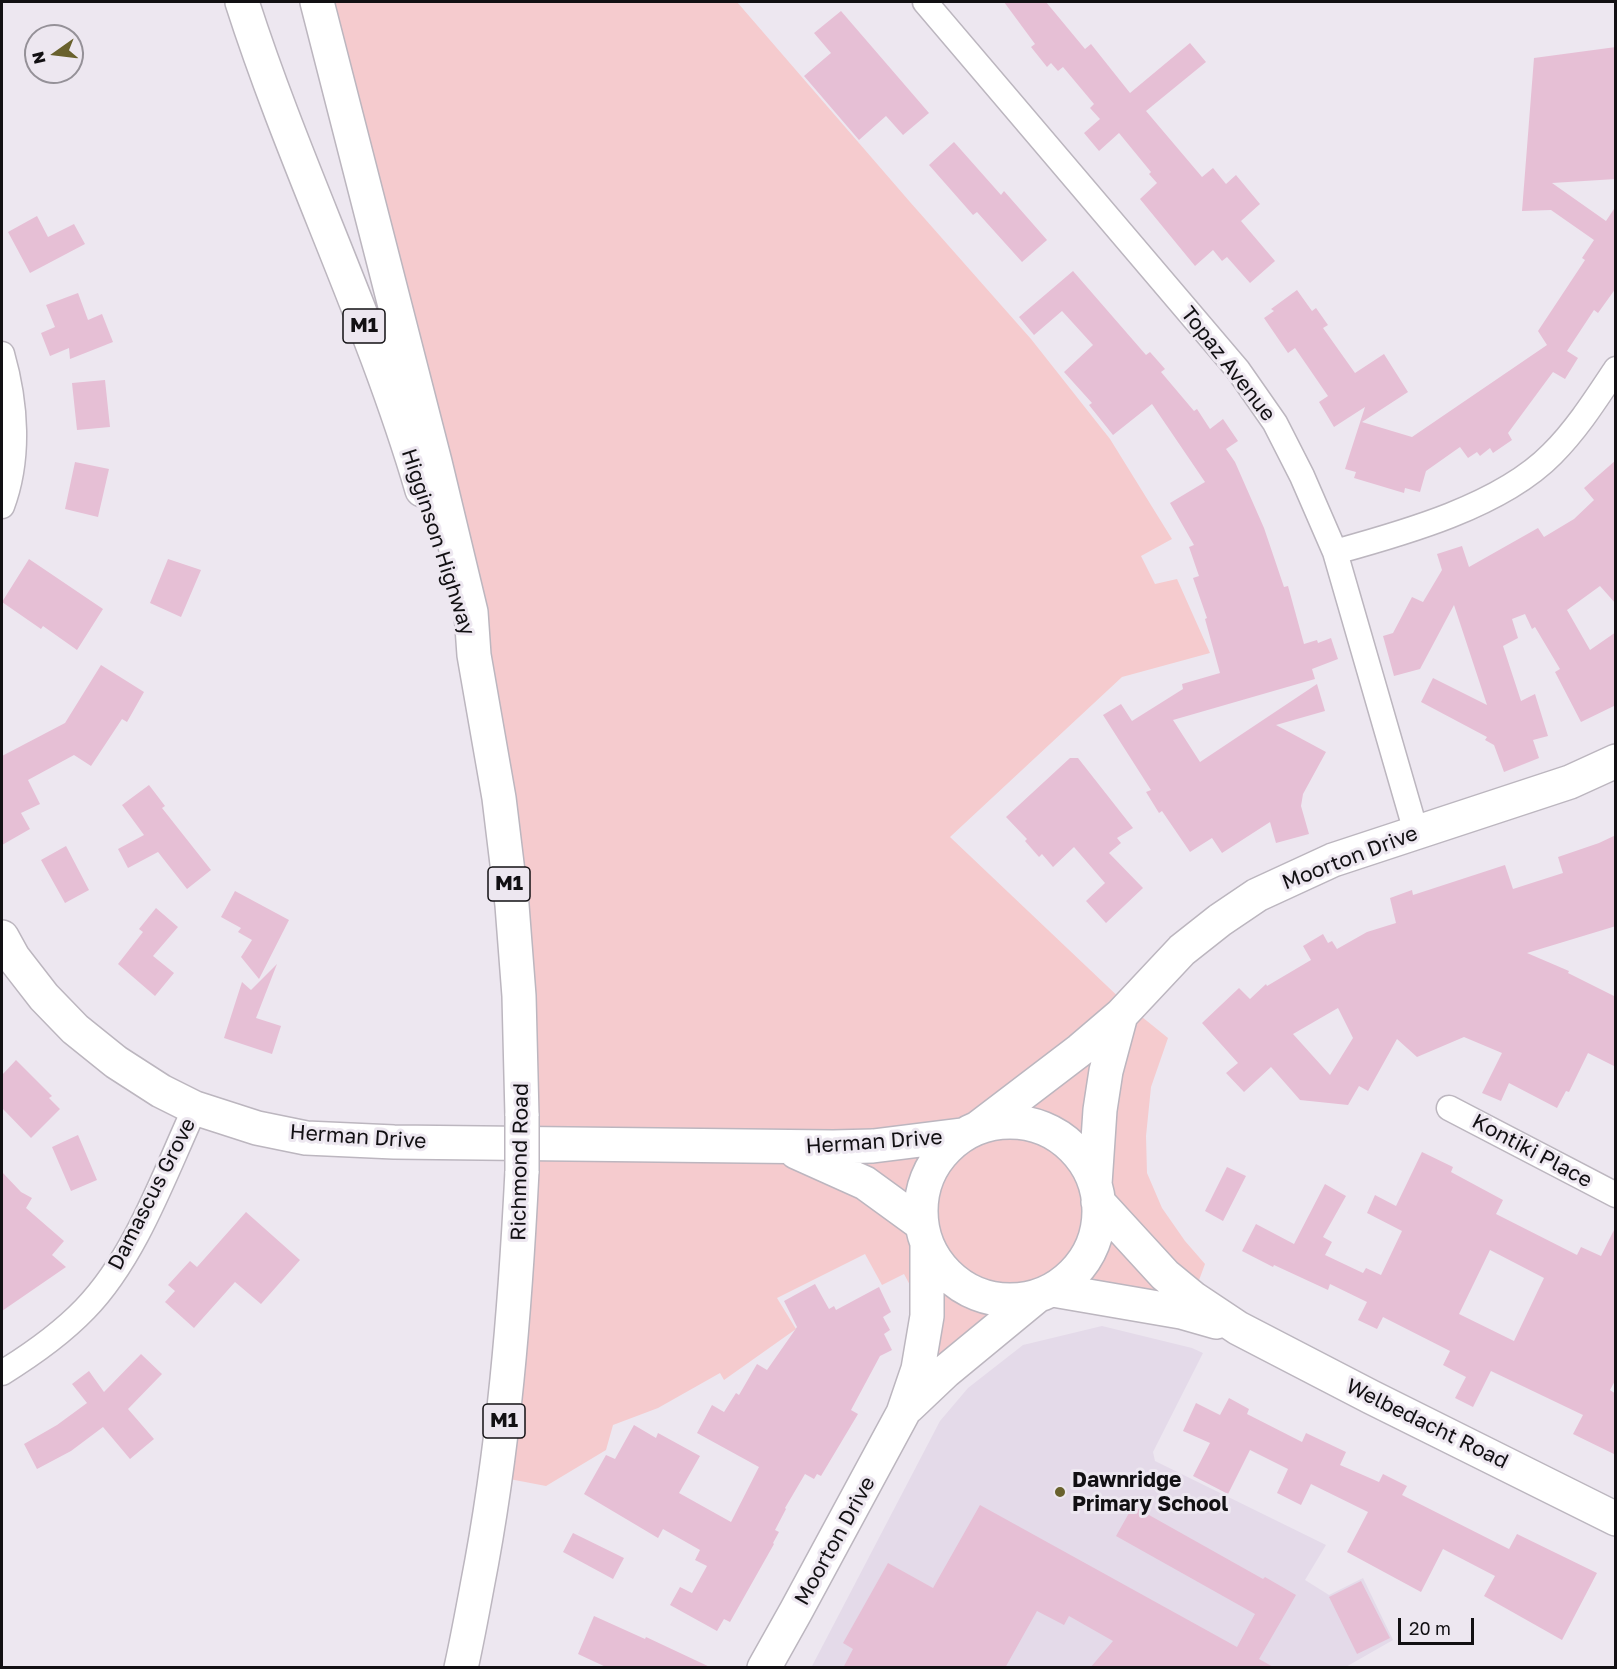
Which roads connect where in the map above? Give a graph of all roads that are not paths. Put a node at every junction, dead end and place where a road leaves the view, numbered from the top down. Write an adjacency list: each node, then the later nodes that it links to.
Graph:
1 (242, 2): 8 (main road, Higginson Highway / M1)
2 (317, 2): 8 (main road, Higginson Highway / M1)
3 (925, 2): 7 (street, Topaz Avenue)
4 (2, 354): 6 (street)
5 (1616, 369): 7 (street)
6 (2, 506)
7 (1335, 552): 10 (street, Topaz Avenue)
8 (474, 655): 25 (main road, Richmond Road / M1, bridge)
9 (1616, 761): 10 (main road, Moorton Drive)
10 (1416, 832): 12 (main road, Moorton Drive)
11 (2, 937): 13 (main road, Herman Drive)
12 (1121, 1015): 15 (main road, Moorton Drive); 17 (main road, Moorton Drive)
13 (195, 1108): 16 (main road, Herman Drive); 22 (street, Damascus Grove)
14 (1449, 1108): 18 (street, Kontiki Place)
15 (970, 1131): 16 (main road, Herman Drive); 17 (main road); 19 (main road)
16 (786, 1147): 19 (main road, Herman Drive)
17 (1096, 1193): 20 (main road); 21 (main road, Welbedacht Road)
18 (1616, 1195)
19 (924, 1235): 20 (main road); 23 (main road, Moorton Drive)
20 (1045, 1293): 21 (main road, Welbedacht Road); 23 (main road, Moorton Drive)
21 (1238, 1328): 24 (main road, Welbedacht Road)
22 (2, 1373)
23 (903, 1413): 26 (main road, Moorton Drive)
24 (1616, 1519)
25 (460, 1668)
26 (764, 1668)

